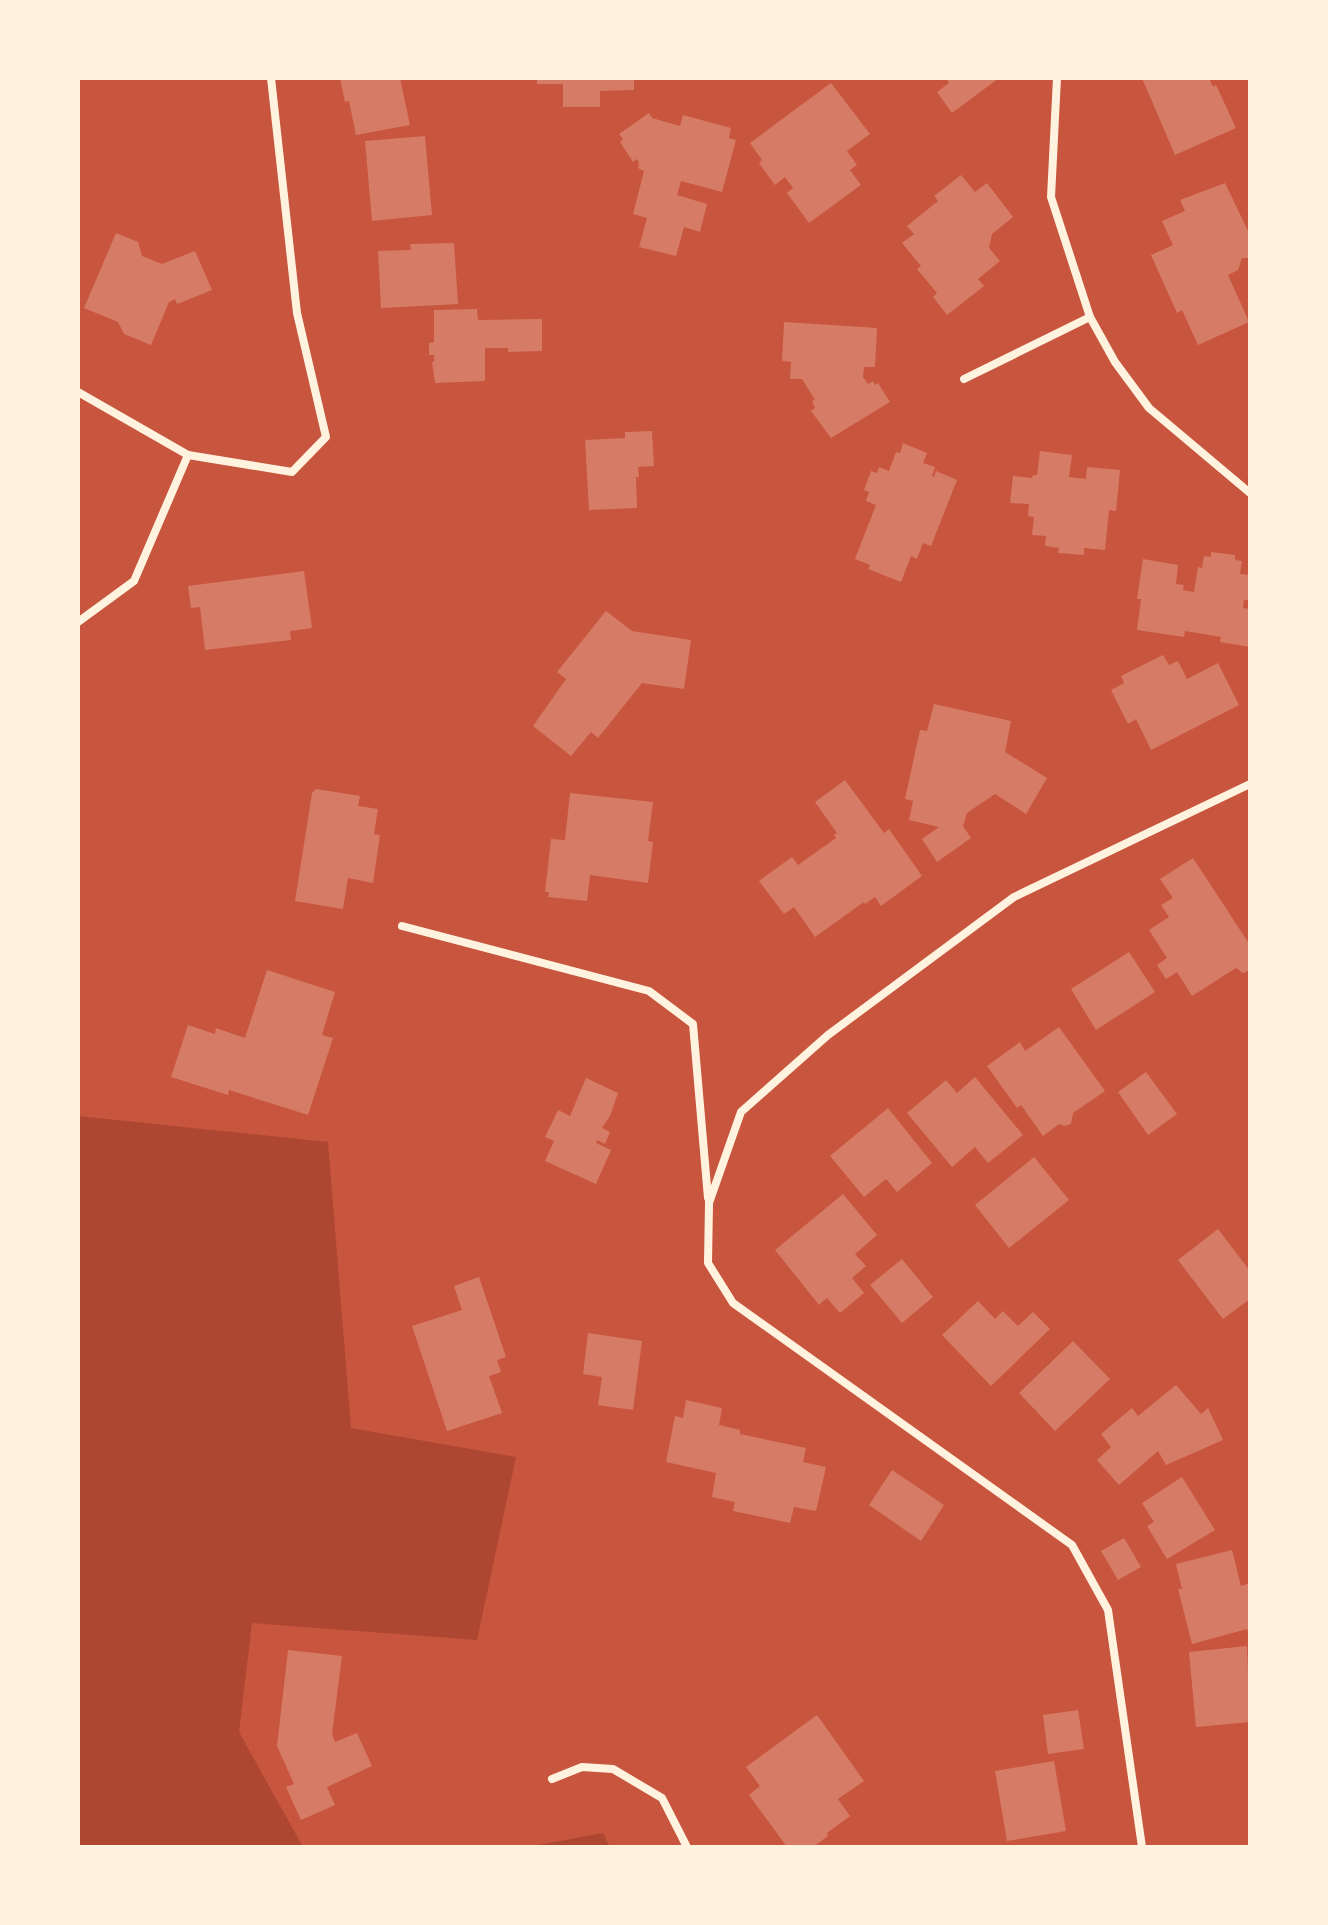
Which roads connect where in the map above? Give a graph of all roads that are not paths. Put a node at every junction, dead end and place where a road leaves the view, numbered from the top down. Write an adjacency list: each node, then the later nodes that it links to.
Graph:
1 (271, 78): 6 (street)
2 (1057, 78): 3 (street)
3 (1090, 317): 4 (street); 7 (street)
4 (964, 379)
5 (78, 392): 6 (street)
6 (188, 455): 8 (street)
7 (1250, 493)
8 (78, 622)
9 (1250, 784): 11 (street)
10 (402, 926): 11 (street)
11 (709, 1203): 14 (street)
12 (552, 1779): 13 (street)
13 (687, 1847)
14 (1142, 1847)

